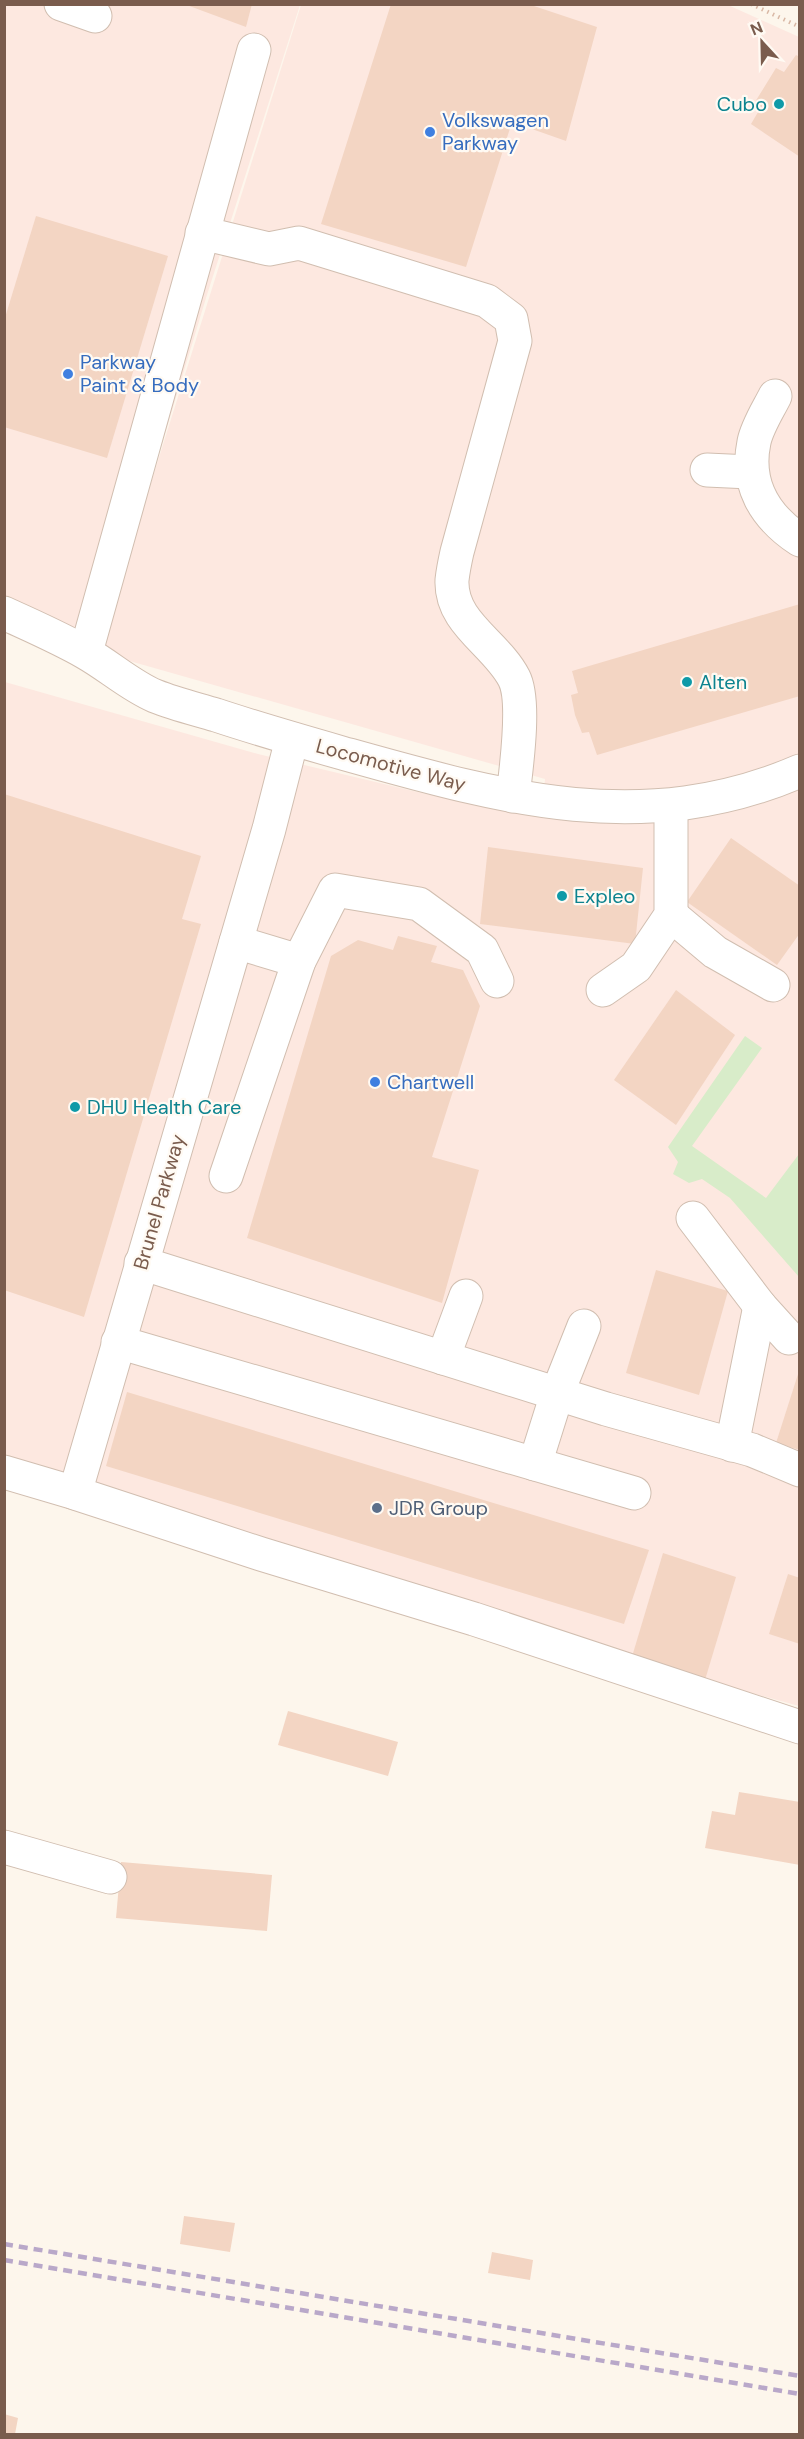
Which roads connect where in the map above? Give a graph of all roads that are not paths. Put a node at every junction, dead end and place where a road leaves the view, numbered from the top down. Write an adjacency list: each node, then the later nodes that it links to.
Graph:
1 (61, 4): 2 (street)
2 (95, 16)
3 (254, 50): 4 (street)
4 (202, 233): 10 (street); 13 (street)
5 (775, 396): 7 (street)
6 (707, 470): 7 (street)
7 (750, 472): 8 (street)
8 (798, 536)
9 (4, 613): 10 (street, Locomotive Way)
10 (86, 652): 11 (street, Locomotive Way)
11 (292, 739): 13 (street, Locomotive Way); 16 (street, Brunel Parkway)
12 (800, 771): 14 (street, Locomotive Way)
13 (513, 796): 14 (street, Locomotive Way)
14 (671, 806): 15 (street)
15 (671, 915): 19 (street); 20 (street)
16 (236, 942): 17 (street); 23 (street, Brunel Parkway)
17 (299, 961): 18 (street); 21 (street)
18 (497, 981)
19 (773, 985)
20 (603, 990)
21 (226, 1176)
22 (693, 1218): 25 (street)
23 (141, 1263): 28 (street, Brunel Parkway); 29 (street)
24 (466, 1296): 29 (street)
25 (760, 1306): 27 (street); 31 (street)
26 (584, 1326): 30 (street)
27 (789, 1338)
28 (118, 1342): 32 (street); 36 (street, Brunel Parkway)
29 (443, 1358): 30 (street)
30 (556, 1394): 31 (street); 32 (street)
31 (732, 1445): 33 (street)
32 (535, 1464): 35 (street)
33 (800, 1470)
34 (4, 1472): 36 (street)
35 (634, 1492)
36 (75, 1493): 37 (street)
37 (800, 1726)
38 (4, 1847): 39 (street)
39 (110, 1877)

